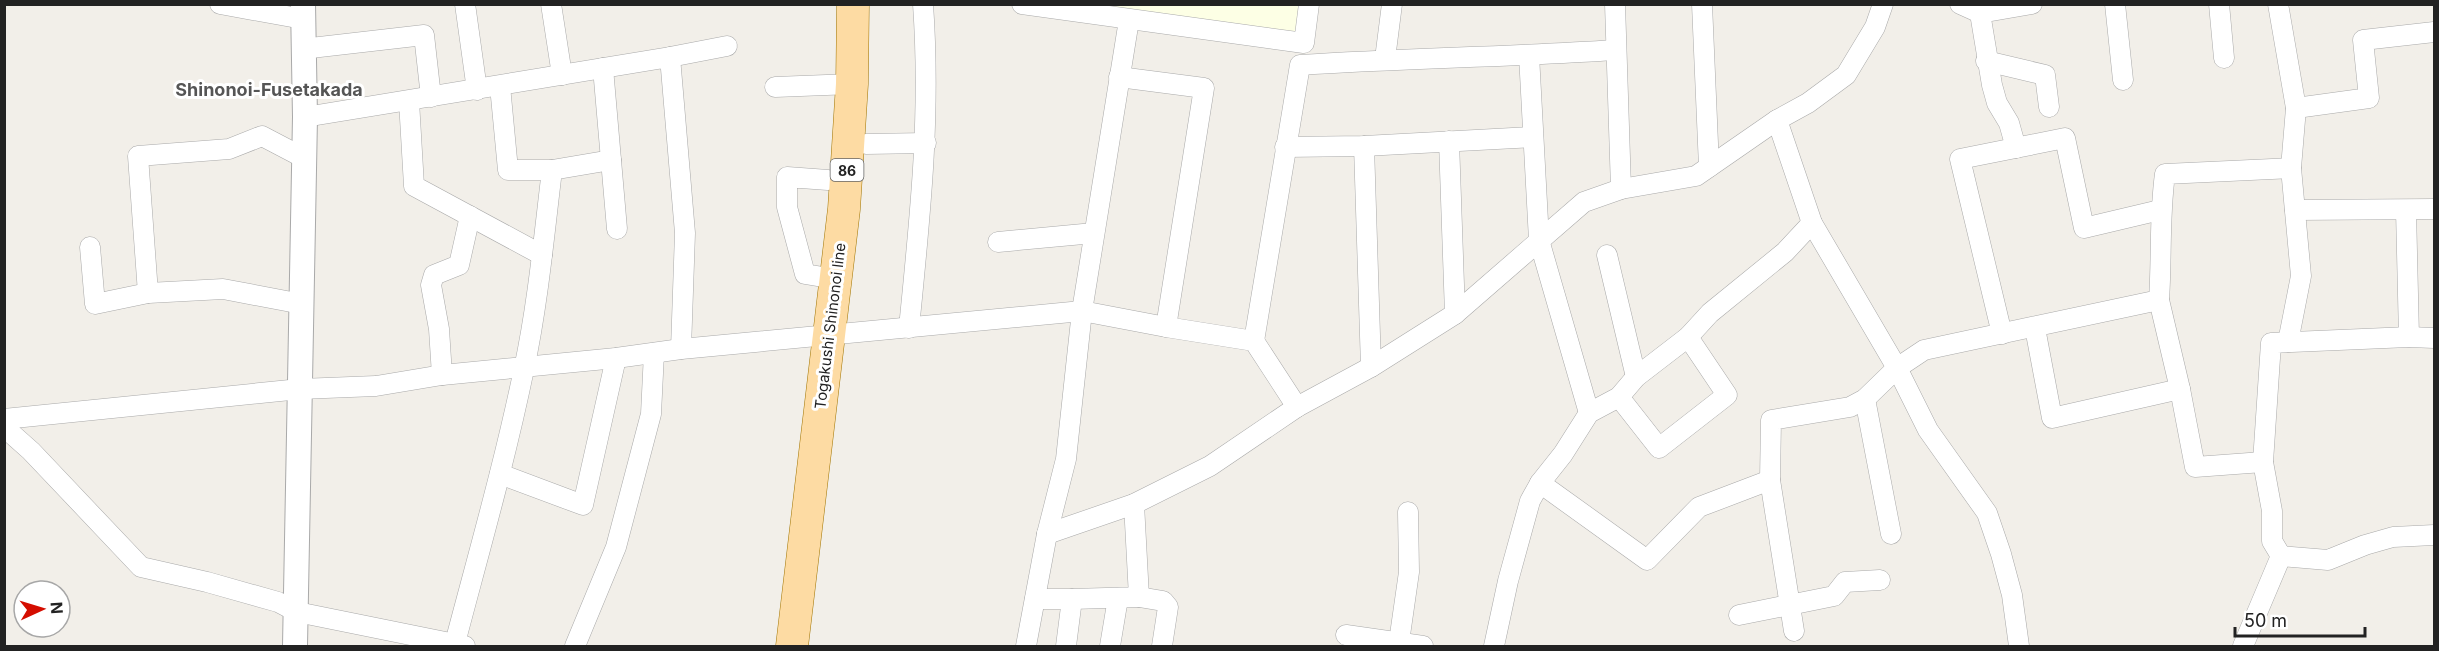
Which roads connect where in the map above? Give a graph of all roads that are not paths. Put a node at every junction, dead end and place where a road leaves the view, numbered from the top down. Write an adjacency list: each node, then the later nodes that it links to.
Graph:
1 (220, 4): 17 (street)
2 (465, 4): 36 (street)
3 (551, 4): 30 (street)
4 (853, 4): 33 (main road, Togakushi Shinonoi line / 86)
5 (923, 4): 45 (street)
6 (1022, 4): 19 (street)
7 (1309, 4): 19 (street)
8 (1392, 4): 27 (street)
9 (1615, 4): 23 (street)
10 (1702, 4): 52 (street)
11 (1883, 4): 42 (street)
12 (1960, 4): 18 (street)
13 (2032, 4): 18 (street)
14 (2115, 4): 32 (street)
15 (2219, 4): 26 (street)
16 (2278, 4): 40 (street)
17 (303, 12): 22 (street)
18 (1980, 13): 28 (street)
19 (1129, 20): 31 (street)
20 (2434, 32): 40 (street)
21 (727, 46): 25 (street)
22 (302, 49): 37 (street); 41 (street)
23 (1615, 50): 24 (street); 56 (street)
24 (1530, 56): 27 (street); 43 (street)
25 (670, 57): 29 (street); 86 (street)
26 (2224, 58)
27 (1385, 59): 48 (street)
28 (1986, 61): 39 (street); 49 (street)
29 (603, 68): 30 (street); 51 (street)
30 (562, 75): 34 (street)
31 (1119, 77): 64 (street); 76 (street)
32 (2123, 80)
33 (852, 84): 35 (street); 70 (main road, Togakushi Shinonoi line / 86)
34 (500, 86): 36 (street); 54 (street)
35 (774, 87)
36 (477, 90): 37 (street)
37 (431, 97): 38 (street)
38 (409, 101): 41 (street); 61 (street)
39 (2049, 107)
40 (2296, 108): 53 (street)
41 (305, 117): 50 (street)
42 (1777, 120): 52 (street); 62 (street)
43 (1533, 137): 44 (street); 65 (street)
44 (1449, 141): 47 (street); 75 (street)
45 (926, 143): 46 (street); 77 (street)
46 (866, 144)
47 (1364, 146): 48 (street); 90 (street)
48 (1286, 147): 84 (street)
49 (2016, 148): 58 (street); 80 (street)
50 (304, 158): 71 (street); 73 (street)
51 (611, 160): 54 (street); 63 (street)
52 (1709, 167): 56 (street)
53 (2291, 168): 58 (street); 59 (street)
54 (552, 170): 68 (street)
55 (828, 180): 70 (street)
56 (1621, 189): 65 (street)
57 (2434, 209): 60 (street)
58 (2160, 210): 72 (street)
59 (2295, 210): 60 (street); 85 (street)
60 (2406, 210): 82 (street)
61 (470, 216): 68 (street); 92 (street)
62 (1812, 224): 81 (street); 91 (street)
63 (617, 229)
64 (1094, 233): 66 (street); 74 (street)
65 (1539, 240): 75 (street); 99 (street)
66 (998, 242)
67 (90, 247): 71 (street)
68 (542, 255): 89 (street)
69 (1608, 255): 93 (street)
70 (836, 279): 79 (main road, Togakushi Shinonoi line / 86)
71 (148, 293): 73 (street)
72 (2159, 300): 78 (street); 95 (street)
73 (302, 304): 94 (street)
74 (1082, 311): 76 (street); 77 (street); 108 (street)
75 (1455, 314): 90 (street)
76 (1166, 327): 84 (street)
77 (909, 328): 79 (street)
78 (2035, 328): 80 (street); 95 (street)
79 (829, 334): 86 (street); 126 (main road, Togakushi Shinonoi line / 86)
80 (2002, 334): 91 (street)
81 (1688, 337): 93 (street); 96 (street)
82 (2409, 337): 83 (street); 85 (street)
83 (2434, 338)
84 (1254, 340): 98 (street)
85 (2288, 342): 102 (street)
86 (681, 349): 87 (street)
87 (654, 353): 88 (street); 125 (street)
88 (615, 358): 89 (street); 103 (street)
89 (525, 367): 92 (street); 103 (street)
90 (1371, 367): 98 (street)
91 (1897, 368): 97 (street); 133 (street)
92 (442, 375): 94 (street)
93 (1636, 377): 96 (street)
94 (300, 389): 100 (street); 118 (street)
95 (2180, 389): 102 (street)
96 (1619, 397): 99 (street)
97 (1865, 399): 104 (street); 109 (street)
98 (1297, 407): 106 (street)
99 (1589, 413): 105 (street)
100 (4, 419)
101 (4, 427): 118 (street)
102 (2263, 462): 111 (street)
103 (500, 474): 123 (street)
104 (1770, 480): 105 (street); 117 (street)
105 (1540, 483): 132 (street)
106 (1134, 504): 108 (street); 113 (street)
107 (1408, 512): 122 (street)
108 (1047, 534): 114 (street)
109 (1891, 534)
110 (2434, 535): 111 (street)
111 (2281, 556): 134 (street)
112 (1880, 580): 117 (street)
113 (1139, 597): 115 (street); 130 (street)
114 (1035, 598): 116 (street); 127 (street)
115 (1118, 598): 116 (street); 129 (street)
116 (1072, 599): 128 (street)
117 (1789, 604): 119 (street); 120 (street)
118 (297, 612): 123 (street); 124 (street)
119 (1739, 615)
120 (1794, 631)
121 (1346, 635): 122 (street)
122 (1399, 642): 131 (street)
123 (460, 645)
124 (295, 646)
125 (575, 646)
126 (792, 646)
127 (1026, 646)
128 (1066, 646)
129 (1110, 646)
130 (1162, 646)
131 (1423, 646)
132 (1494, 646)
133 (2019, 646)
134 (2243, 646)

